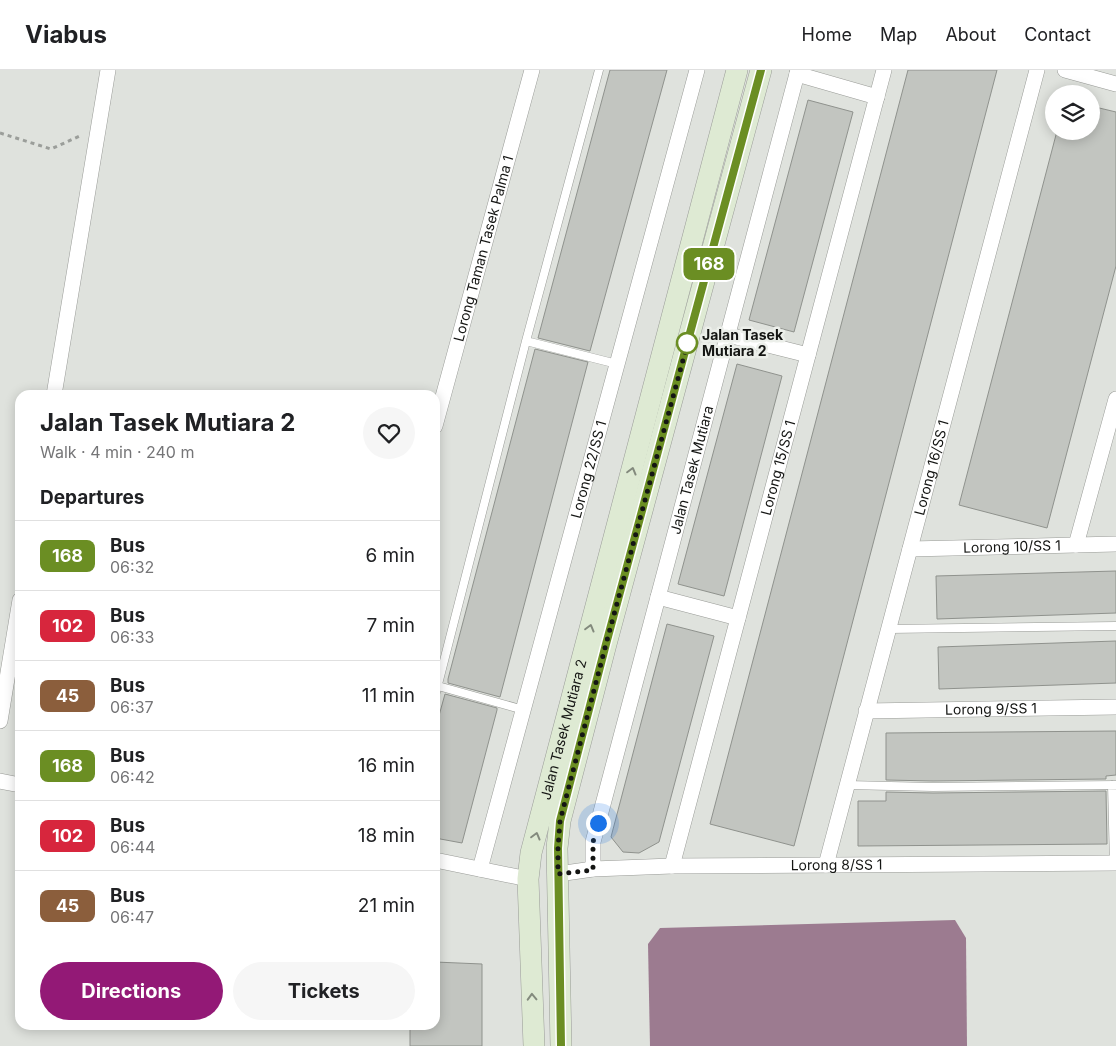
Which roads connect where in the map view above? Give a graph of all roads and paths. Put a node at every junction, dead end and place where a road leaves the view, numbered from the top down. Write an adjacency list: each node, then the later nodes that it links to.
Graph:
1 (108, 70): 13 (street)
2 (532, 70): 21 (street, Lorong Taman Tasek Palma 1)
3 (599, 70): 16 (lane)
4 (697, 70): 18 (street, Lorong 22/SS 1)
5 (737, 70): 47 (street, Jalan Tasek Mutiara 2, one-way to 5)
6 (761, 70): 46 (street, Jalan Tasek Mutiara 2)
7 (884, 70): 12 (street, Lorong 15/SS 1)
8 (1037, 70): 24 (street, Lorong 16/SS 1)
9 (1065, 70): 11 (street)
10 (798, 72): 12 (street); 15 (street, Jalan Tasek Mutiara)
11 (1116, 84)
12 (877, 97): 17 (street, Lorong 15/SS 1)
13 (98, 128): 14 (path); 19 (street)
14 (0, 133)
15 (728, 334): 17 (street); 25 (street, Jalan Tasek Mutiara)
16 (526, 341): 18 (lane); 30 (lane)
17 (808, 355): 26 (street, Lorong 15/SS 1)
18 (617, 364): 33 (street, Lorong 22/SS 1)
19 (55, 390)
20 (1116, 399): 23 (street)
21 (440, 408)
22 (1116, 544): 23 (street, Lorong 10/SS 1)
23 (1076, 545): 24 (street, Lorong 10/SS 1)
24 (910, 549): 28 (street, Lorong 16/SS 1)
25 (658, 597): 26 (street); 45 (street, Jalan Tasek Mutiara)
26 (738, 618): 43 (street, Lorong 15/SS 1)
27 (1116, 626): 28 (lane)
28 (889, 629): 34 (street, Lorong 16/SS 1)
29 (15, 630): 35 (street)
30 (440, 678)
31 (440, 687): 33 (lane)
32 (1116, 707): 34 (street, Lorong 9/SS 1)
33 (524, 710): 44 (street, Lorong 22/SS 1)
34 (866, 711): 38 (street, Lorong 16/SS 1)
35 (0, 721)
36 (0, 781): 37 (street)
37 (15, 784)
38 (847, 785): 39 (lane); 42 (street, Lorong 16/SS 1)
39 (1114, 785): 41 (lane)
40 (440, 861): 44 (street)
41 (1115, 863): 42 (street, Lorong 8/SS 1)
42 (826, 865): 43 (street, Lorong 8/SS 1)
43 (672, 866): 45 (street, Lorong 8/SS 1)
44 (480, 869): 47 (street)
45 (593, 870): 46 (street, Lorong 8/SS 1)
46 (558, 874): 49 (street, Jalan Tasek Mutiara 2)
47 (528, 879): 48 (street, Jalan Tasek Mutiara 2, one-way to 47)
48 (534, 1046)
49 (561, 1046)

